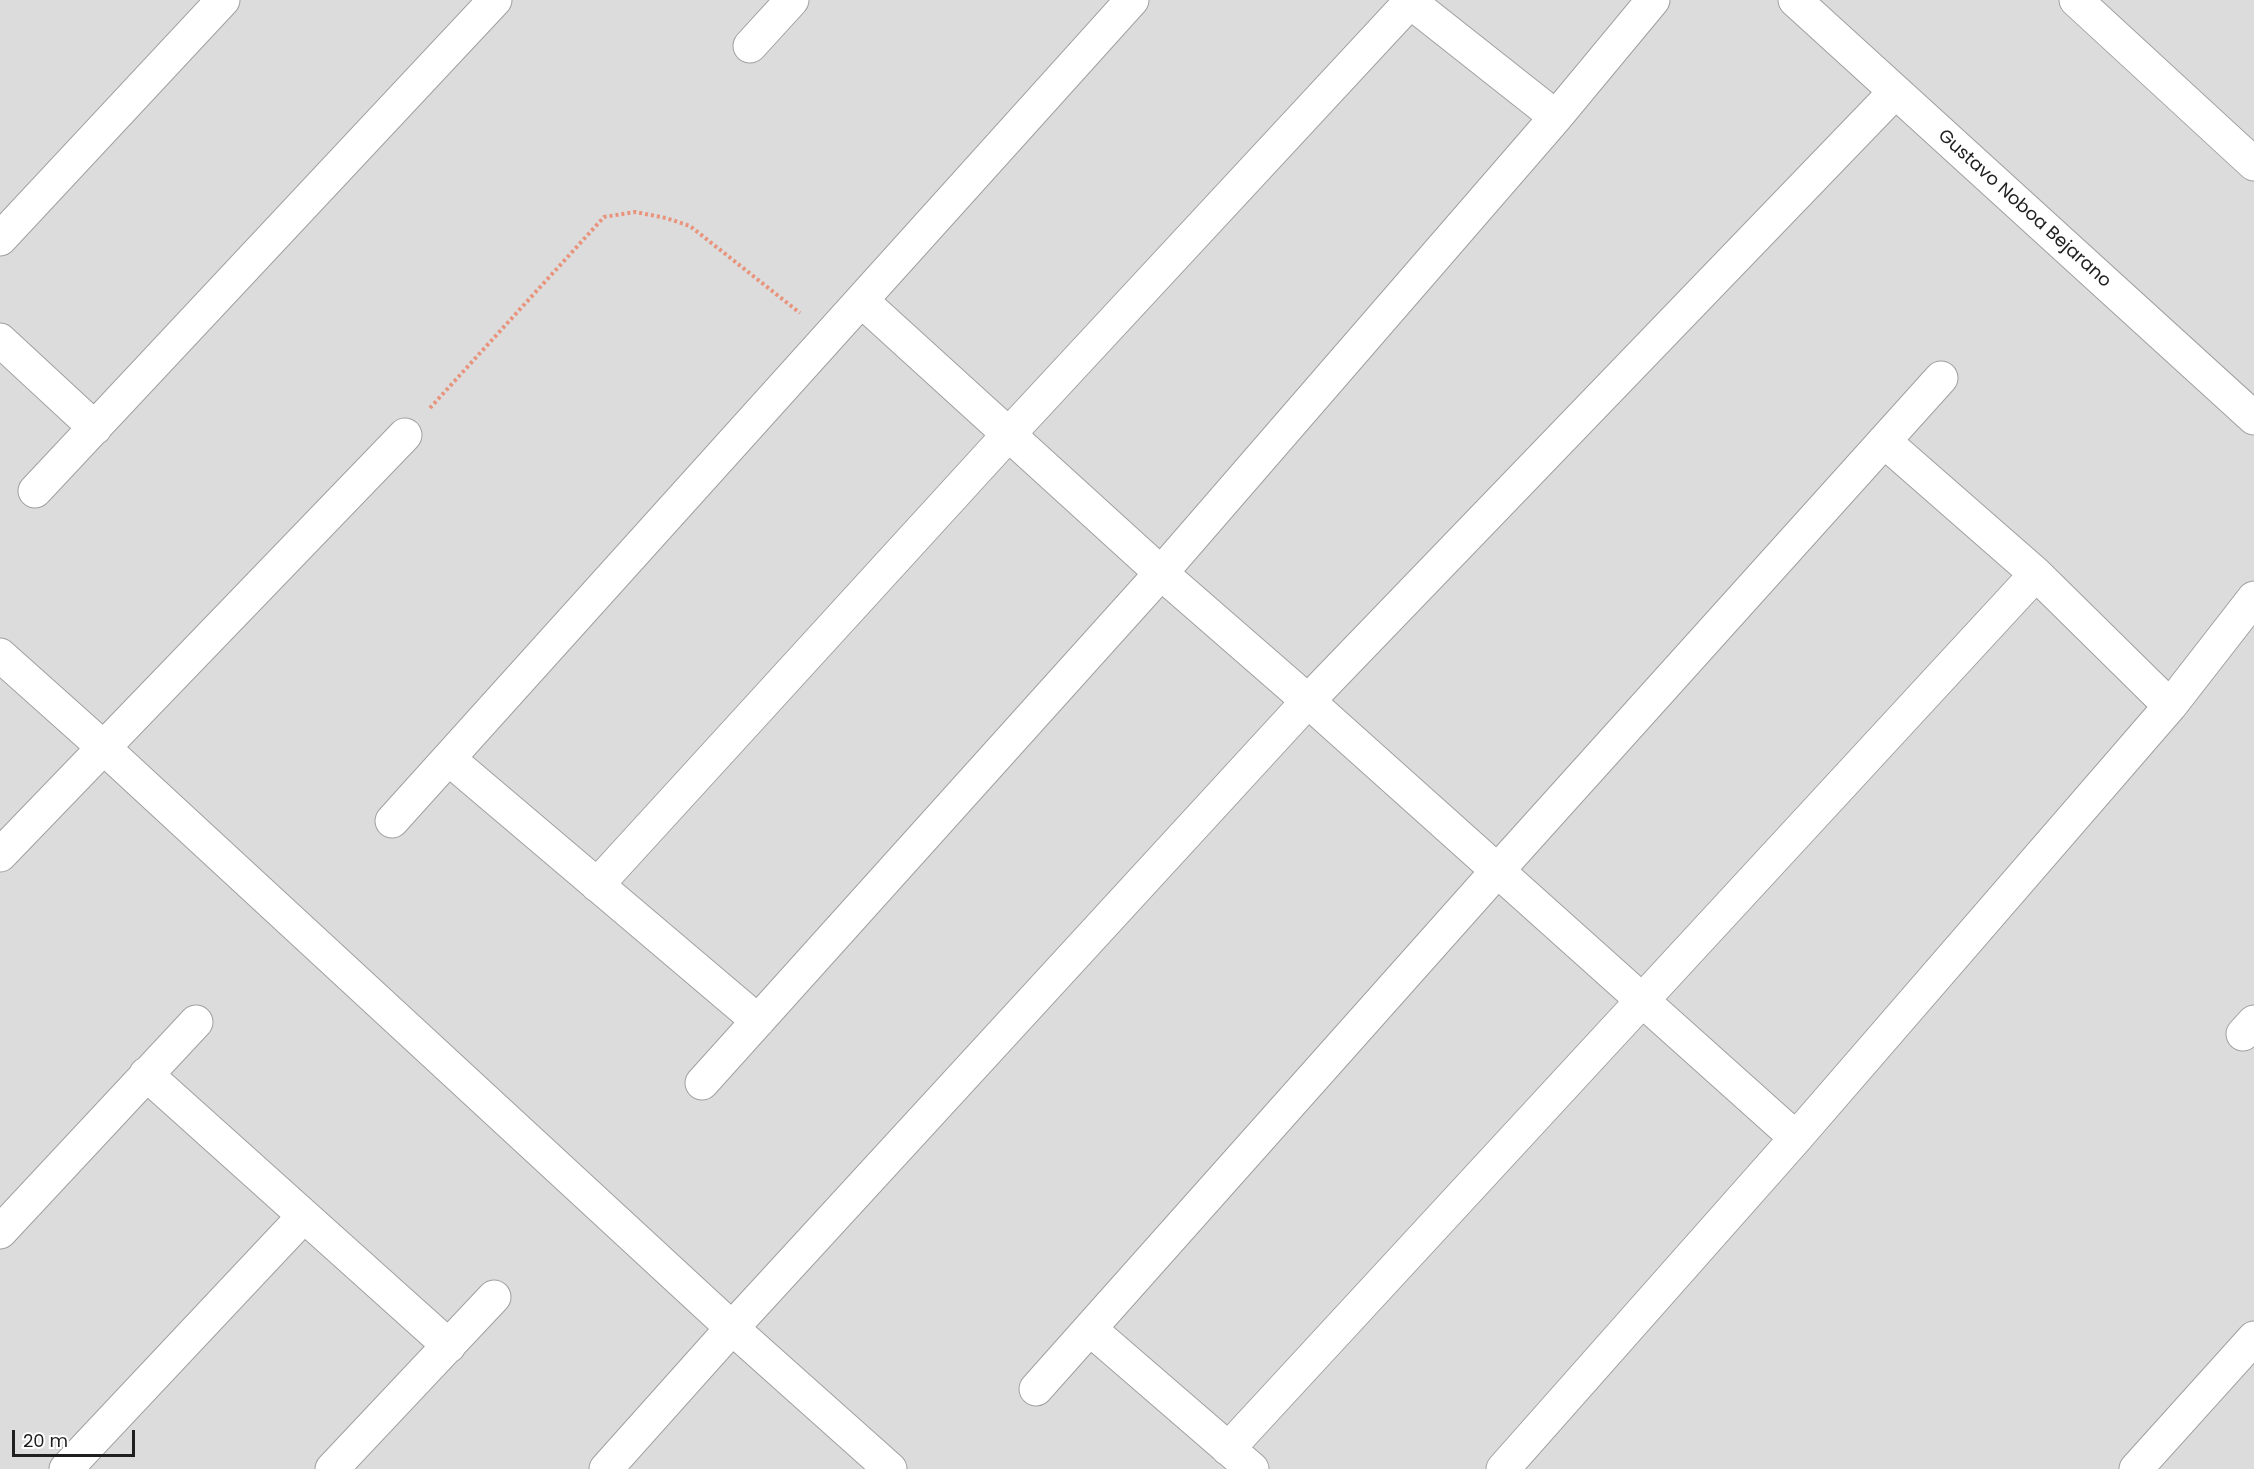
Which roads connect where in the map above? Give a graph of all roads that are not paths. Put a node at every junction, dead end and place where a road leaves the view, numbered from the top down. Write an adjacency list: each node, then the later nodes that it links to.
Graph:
1 (223, 0): 13 (street)
2 (495, 0): 18 (street)
3 (792, 0): 9 (street)
4 (1132, 0): 14 (street)
5 (1653, 0): 11 (street)
6 (1795, 0): 10 (street, Gustavo Noboa Bejarano)
7 (2076, 0): 12 (street)
8 (1409, 1): 11 (street); 19 (street)
9 (750, 46)
10 (1895, 92): 17 (street, Gustavo Noboa Bejarano); 27 (street)
11 (1556, 117): 23 (street)
12 (2254, 164)
13 (0, 239)
14 (862, 301): 19 (street); 30 (street)
15 (0, 340): 18 (street)
16 (1941, 378): 21 (street)
17 (2254, 418)
18 (95, 428): 22 (street)
19 (1010, 434): 23 (street); 34 (street)
20 (405, 435): 29 (street)
21 (1884, 441): 24 (street); 33 (street)
22 (35, 491)
23 (1161, 573): 27 (street); 36 (street)
24 (2036, 574): 28 (street); 35 (street)
25 (2254, 598): 28 (street)
26 (0, 655): 29 (street)
27 (1308, 701): 33 (street); 44 (street)
28 (2170, 706): 40 (street)
29 (104, 748): 32 (street); 44 (street)
30 (449, 759): 31 (street); 34 (street)
31 (392, 821)
32 (0, 855)
33 (1498, 870): 35 (street); 45 (street)
34 (597, 885): 36 (street)
35 (1642, 999): 40 (street); 49 (street)
36 (758, 1021): 39 (street)
37 (196, 1022): 38 (street)
38 (146, 1074): 41 (street); 42 (street)
39 (702, 1083)
40 (1796, 1138): 55 (street)
41 (304, 1216): 47 (street); 51 (street)
42 (0, 1232)
43 (494, 1297): 47 (street)
44 (732, 1328): 53 (street); 54 (street)
45 (1090, 1329): 48 (street); 49 (street)
46 (2254, 1338): 50 (street)
47 (449, 1346): 52 (street)
48 (1036, 1389)
49 (1240, 1459)
50 (2143, 1467)
51 (66, 1469)
52 (332, 1469)
53 (606, 1469)
54 (890, 1469)
55 (1503, 1469)

